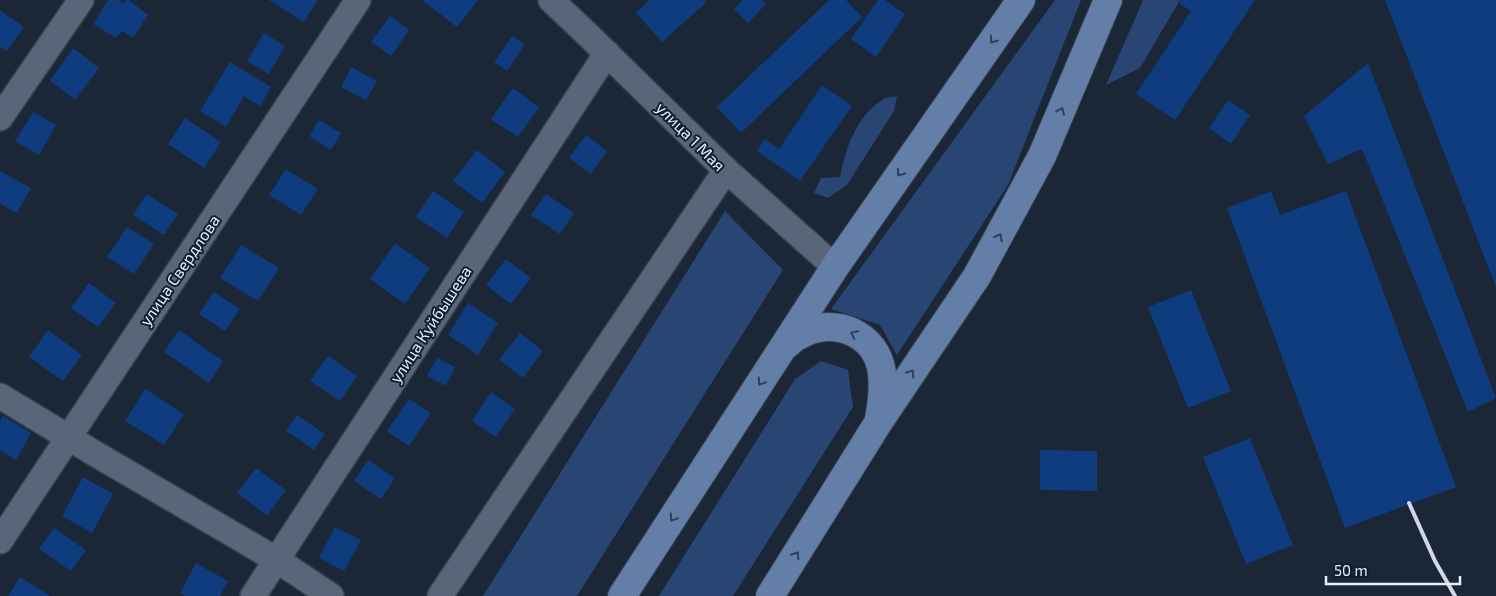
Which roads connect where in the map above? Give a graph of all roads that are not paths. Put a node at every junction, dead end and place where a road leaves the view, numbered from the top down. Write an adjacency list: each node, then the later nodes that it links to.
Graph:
1 (81, 0): 7 (street)
2 (358, 0): 13 (street, улица Свердлова)
3 (551, 0): 6 (street, улица 1 Мая)
4 (1021, 0): 9 (main road, one-way to 9)
5 (1108, 0): 12 (main road, one-way to 5)
6 (607, 53): 8 (street, улица 1 Мая); 15 (street, улица Куйбышева)
7 (0, 118)
8 (726, 170): 9 (street, улица 1 Мая); 18 (street)
9 (835, 267): 10 (main road)
10 (784, 346): 12 (main road, one-way to 10); 19 (main road, one-way to 19)
11 (0, 396): 13 (street)
12 (878, 423): 20 (main road, one-way to 12)
13 (68, 437): 14 (street, улица Свердлова); 15 (street)
14 (0, 541)
15 (277, 560): 16 (street, улица Куйбышева); 17 (street)
16 (253, 596)
17 (331, 596)
18 (440, 596)
19 (622, 596)
20 (770, 596)

